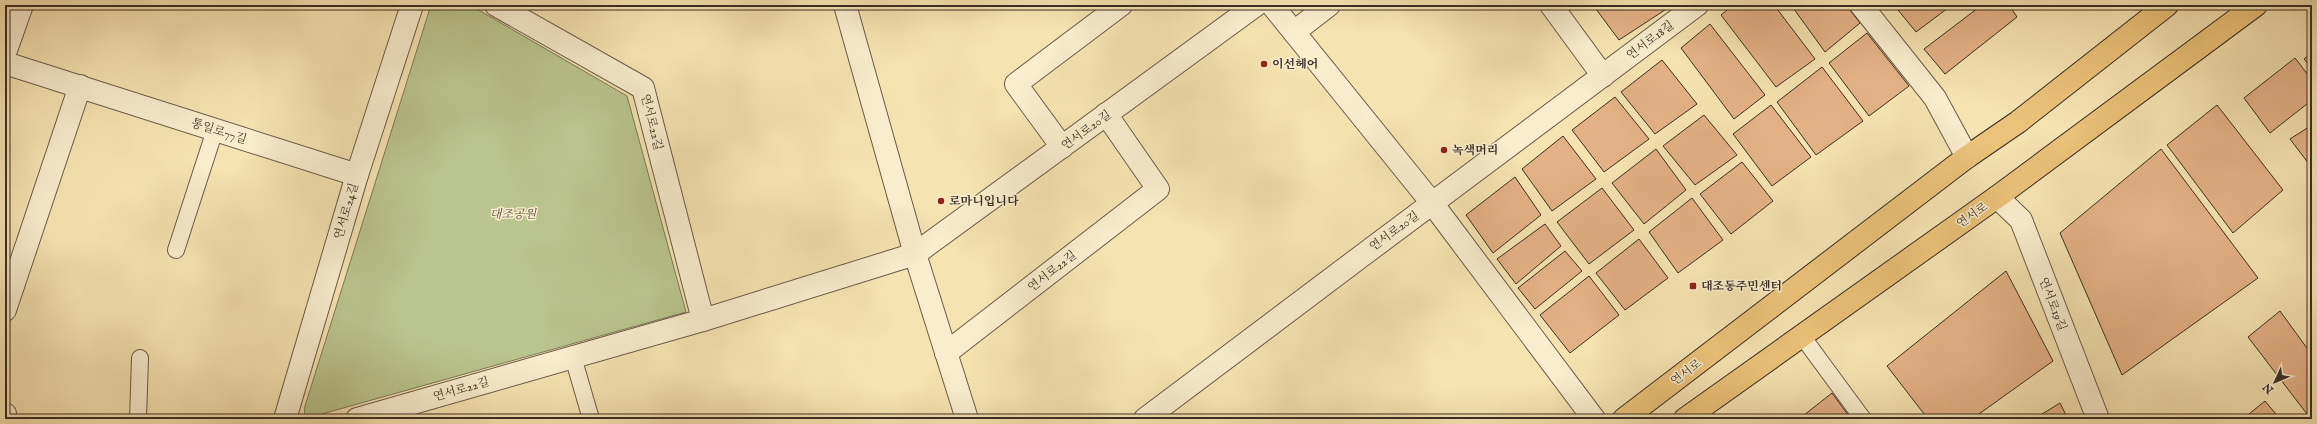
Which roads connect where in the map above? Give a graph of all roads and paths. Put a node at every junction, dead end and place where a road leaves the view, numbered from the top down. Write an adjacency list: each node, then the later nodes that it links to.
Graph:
1 (22, 5): 15 (street)
2 (412, 5): 23 (street, 연서로24길)
3 (496, 5): 29 (street, 연서로22길)
4 (845, 5): 27 (street)
5 (1121, 5): 21 (street)
6 (1256, 5): 19 (street, 연서로20길)
7 (1272, 5): 14 (street)
8 (1329, 5): 14 (street)
9 (1552, 5): 17 (street)
10 (1698, 5): 17 (street, 연서로18길)
11 (1861, 5): 22 (street)
12 (2167, 5): 22 (main road, 연서로)
13 (2256, 5): 24 (main road, 연서로)
14 (1294, 32): 25 (street)
15 (5, 53)
16 (5, 62): 18 (street, 통일로77길)
17 (1603, 76): 25 (street, 연서로20길)
18 (80, 86): 20 (street, 통일로77길); 28 (street)
19 (1106, 114): 21 (street, 연서로20길); 31 (street, 연서로22길)
20 (215, 130): 23 (street, 통일로77길); 26 (lane)
21 (1062, 147): 27 (street, 연서로20길)
22 (1967, 157): 43 (main road, 연서로)
23 (357, 175): 37 (street, 연서로24길)
24 (1997, 197): 30 (main road, 연서로); 46 (street, 연서로19길)
25 (1432, 203): 41 (street, 연서로20길); 42 (street)
26 (176, 250)
27 (915, 254): 29 (street, 연서로22길); 31 (street)
28 (5, 310)
29 (703, 320): 32 (street, 연서로22길)
30 (1802, 336): 44 (main road, 연서로); 45 (lane)
31 (946, 353): 40 (street)
32 (572, 357): 38 (street, 연서로22길); 39 (lane)
33 (140, 358): 36 (lane)
34 (5, 414): 35 (street)
35 (5, 419)
36 (138, 419)
37 (285, 419)
38 (357, 419)
39 (591, 419)
40 (967, 419)
41 (1145, 419)
42 (1594, 419)
43 (1624, 419)
44 (1685, 419)
45 (1862, 419)
46 (2098, 419)

